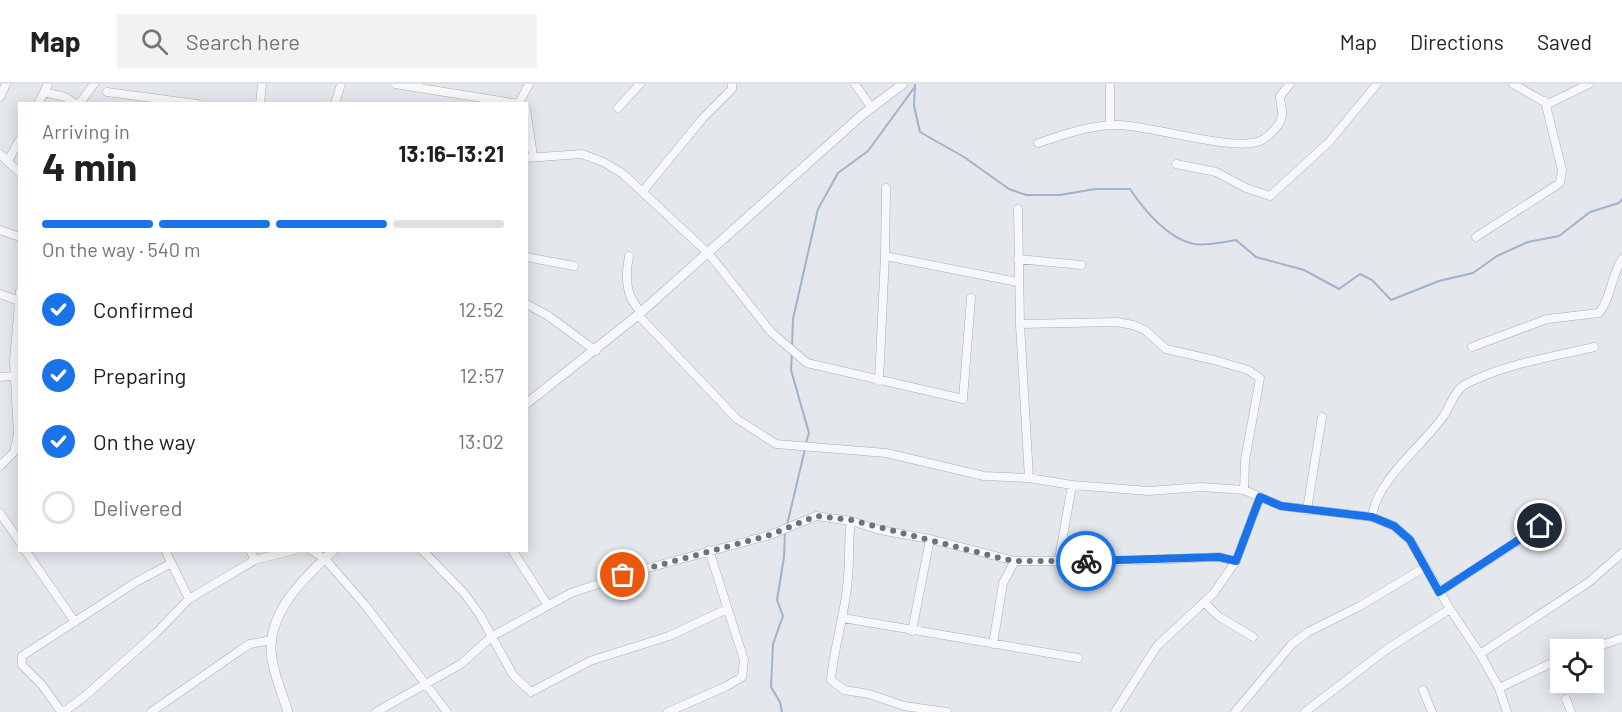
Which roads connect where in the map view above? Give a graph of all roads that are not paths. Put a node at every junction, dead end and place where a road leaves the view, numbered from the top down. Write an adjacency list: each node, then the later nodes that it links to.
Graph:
1 (6, 84): 21 (street)
2 (94, 84): 25 (street)
3 (262, 84): 27 (street)
4 (341, 84): 28 (street)
5 (394, 84): 17 (street)
6 (450, 84): 20 (street)
7 (529, 84): 30 (street)
8 (639, 84): 31 (street)
9 (732, 84): 43 (street)
10 (855, 84): 32 (street)
11 (903, 84): 32 (street)
12 (1110, 84): 33 (street)
13 (1290, 84): 33 (street)
14 (1377, 84): 40 (street)
15 (1513, 84): 22 (street)
16 (1589, 84): 22 (street)
17 (419, 85): 20 (street)
18 (46, 88): 23 (street); 24 (street)
19 (107, 92): 26 (street)
20 (447, 92): 29 (street)
21 (0, 97)
22 (1545, 101): 47 (street)
23 (39, 102)
24 (74, 102)
25 (80, 102)
26 (182, 102)
27 (260, 102)
28 (335, 102)
29 (512, 102)
30 (520, 102)
31 (618, 108)
32 (871, 108): 48 (street)
33 (1110, 125): 36 (street)
34 (528, 133): 38 (street)
35 (18, 143): 39 (street)
36 (1038, 143)
37 (0, 154): 39 (street)
38 (530, 157): 43 (street)
39 (8, 161): 41 (street)
40 (1176, 164)
41 (18, 171)
42 (886, 188): 50 (street)
43 (643, 191): 48 (street)
44 (1018, 209): 52 (street)
45 (0, 230): 46 (street)
46 (18, 236)
47 (1476, 237)
48 (709, 254): 61 (street); 69 (street)
49 (629, 256): 61 (street)
50 (885, 256): 56 (street); 69 (street)
51 (528, 257): 55 (street)
52 (1018, 259): 54 (street); 56 (street)
53 (1622, 259): 64 (street)
54 (1081, 265)
55 (574, 266)
56 (1018, 282): 62 (street)
57 (0, 294): 59 (street)
58 (971, 298): 69 (street)
59 (18, 302)
60 (528, 305): 66 (street)
61 (640, 314): 66 (street); 74 (street)
62 (1020, 324): 74 (street); 76 (street)
63 (18, 326): 67 (street)
64 (1472, 347)
65 (1594, 347): 80 (street)
66 (596, 351): 70 (street)
67 (14, 376): 68 (street); 72 (street)
68 (0, 378)
69 (879, 381)
70 (528, 402)
71 (1322, 417): 78 (street)
72 (17, 453): 73 (street)
73 (0, 466)
74 (1029, 478): 75 (street)
75 (1072, 485): 76 (street); 96 (street)
76 (1244, 490): 77 (street)
77 (1260, 497): 78 (street); 99 (street)
78 (1307, 510): 80 (street)
79 (0, 513): 83 (street)
80 (1372, 517): 101 (street)
81 (1554, 518): 102 (street)
82 (851, 520): 84 (street); 85 (street); 108 (street)
83 (18, 539)
84 (930, 539): 98 (street); 110 (street)
85 (709, 550): 105 (street); 106 (street)
86 (26, 552): 109 (street)
87 (166, 552): 100 (street)
88 (251, 552): 97 (street)
89 (288, 552): 97 (street)
90 (314, 552): 95 (street)
91 (332, 552): 95 (street)
92 (424, 552): 111 (street)
93 (513, 552): 105 (street)
94 (1622, 554): 117 (street)
95 (325, 559): 114 (street); 120 (street)
96 (1059, 559): 98 (street); 99 (street)
97 (255, 561): 103 (street)
98 (1015, 561): 115 (street)
99 (1236, 561): 104 (street)
100 (170, 564): 103 (street); 109 (street)
101 (1425, 567): 102 (street); 132 (street)
102 (1439, 592): 107 (street)
103 (189, 598): 109 (street)
104 (1204, 602): 112 (street); 131 (street)
105 (547, 604): 111 (street)
106 (727, 609): 111 (street); 129 (street)
107 (1450, 609): 117 (street); 133 (street)
108 (843, 618): 110 (street); 124 (street)
109 (75, 622)
110 (912, 631): 115 (street)
111 (491, 637): 120 (street)
112 (1253, 637)
113 (1622, 638): 116 (street)
114 (272, 640): 125 (street); 126 (street)
115 (993, 644): 118 (street)
116 (1604, 644)
117 (1480, 654): 121 (street)
118 (1077, 658)
119 (1550, 664): 121 (street)
120 (425, 685): 127 (street); 128 (street)
121 (1499, 688): 135 (street)
122 (1423, 690): 134 (street)
123 (1566, 699): 136 (street)
124 (916, 709): 130 (street)
125 (151, 712)
126 (288, 712)
127 (376, 712)
128 (447, 712)
129 (668, 712)
130 (947, 712)
131 (1115, 712)
132 (1235, 712)
133 (1305, 712)
134 (1432, 712)
135 (1507, 712)
136 (1571, 712)

